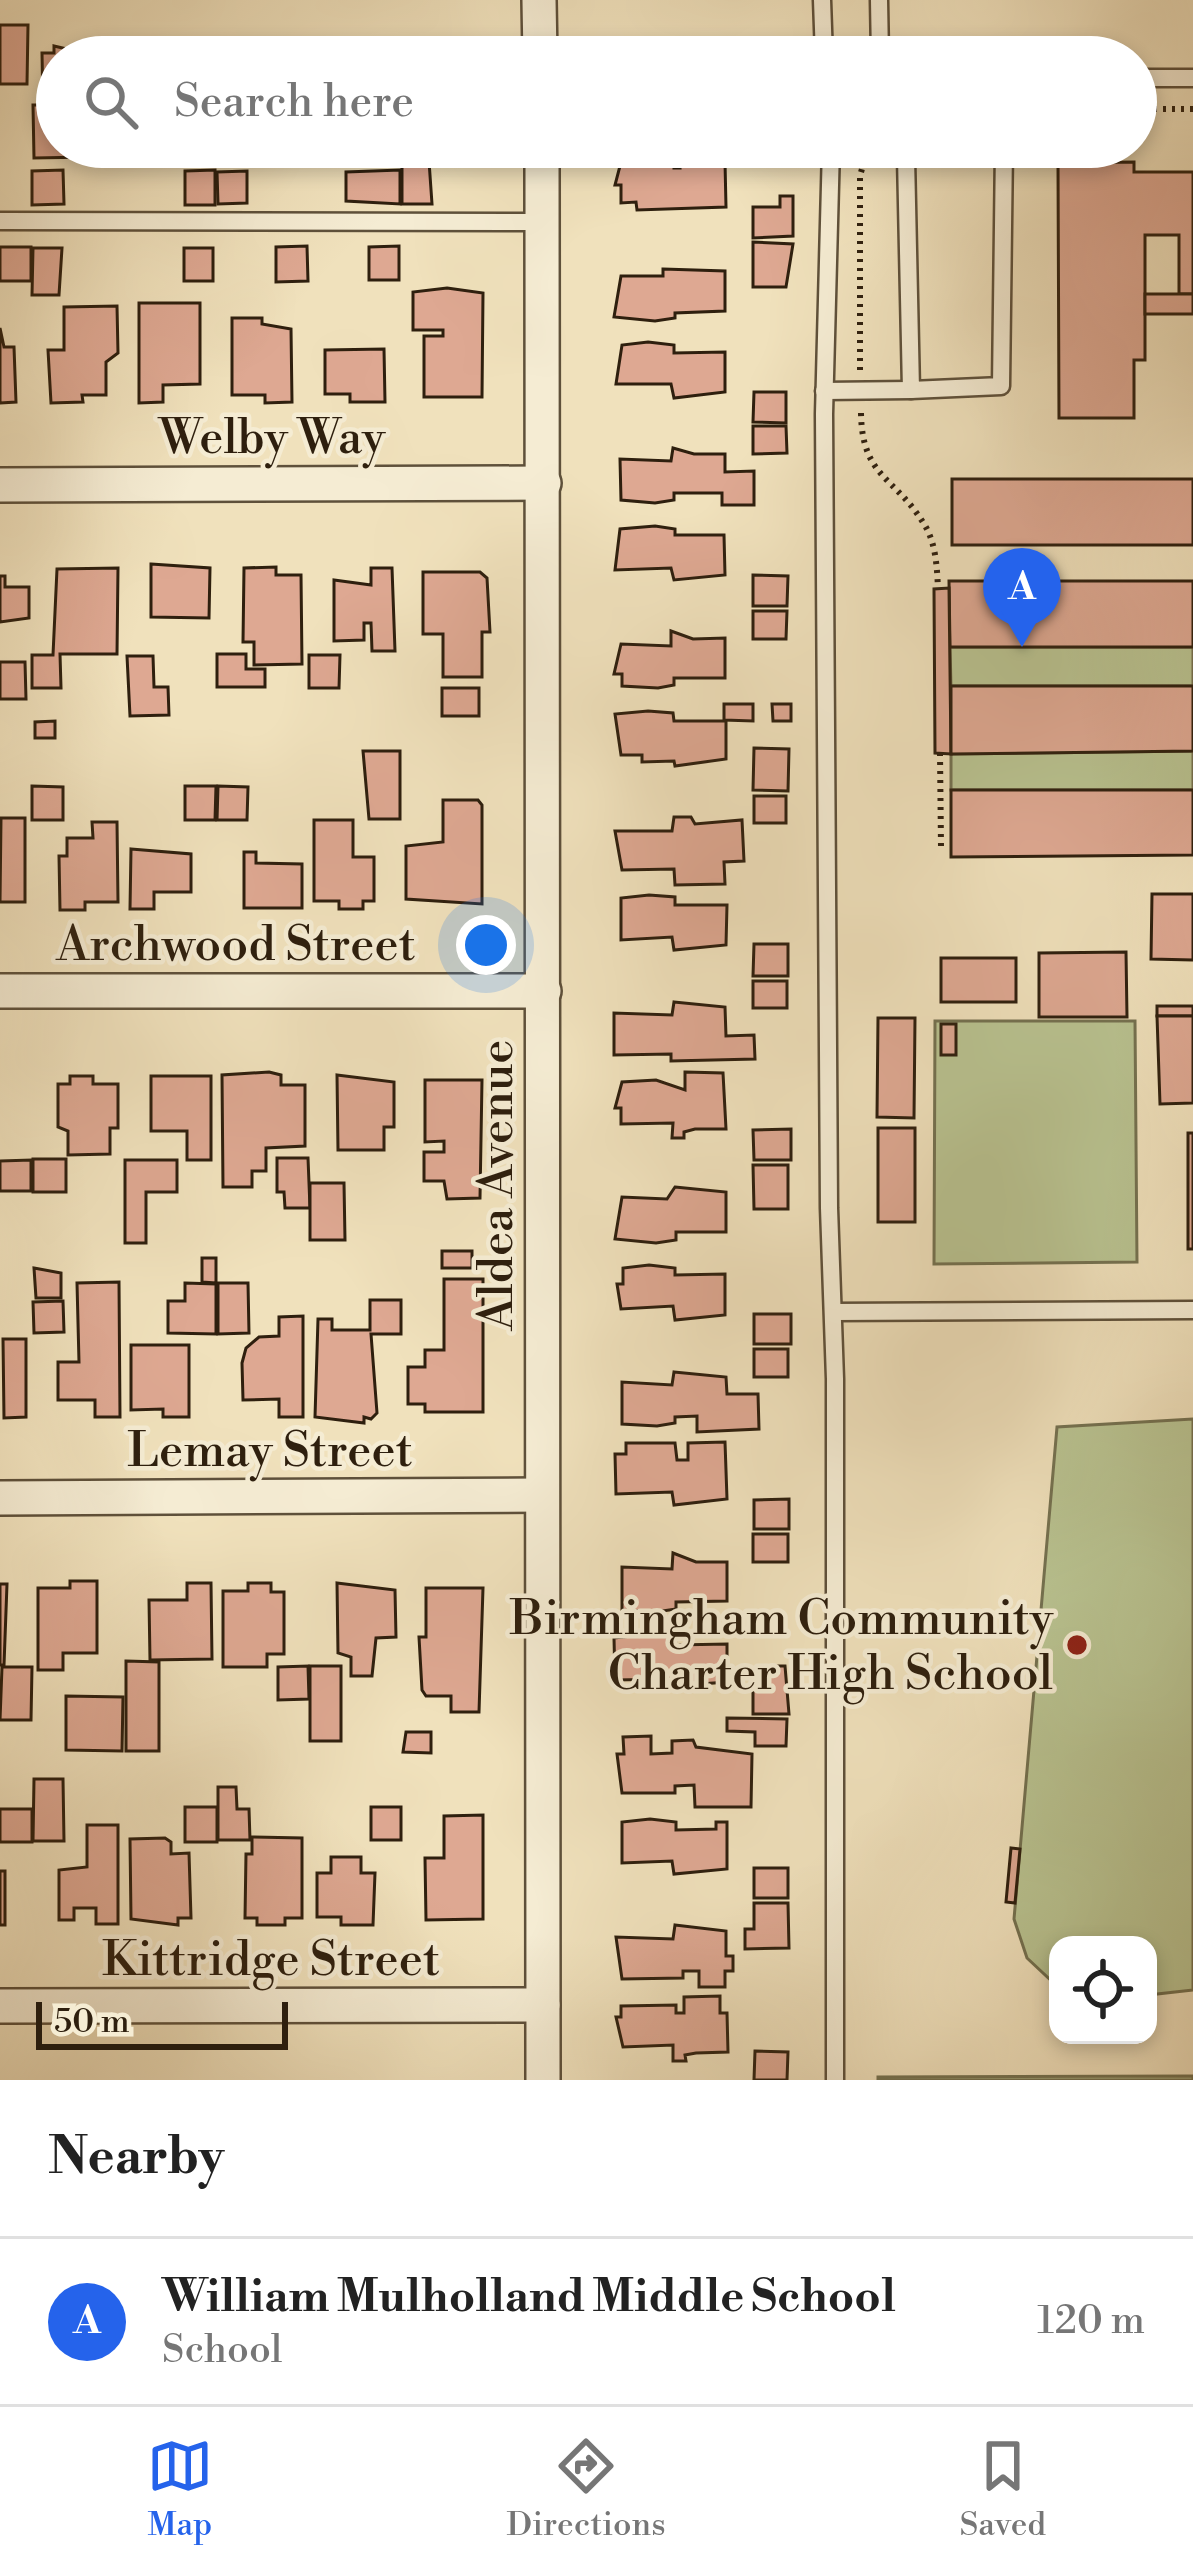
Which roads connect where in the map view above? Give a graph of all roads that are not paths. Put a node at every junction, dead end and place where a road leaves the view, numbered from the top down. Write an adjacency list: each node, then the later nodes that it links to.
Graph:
1 (539, 0): 4 (street)
2 (823, 0): 5 (lane)
3 (879, 0): 6 (lane)
4 (540, 36)
5 (824, 36)
6 (880, 36)
7 (1157, 78): 8 (lane)
8 (1193, 78)
9 (543, 168): 14 (street, Aldea Avenue)
10 (830, 168): 16 (lane)
11 (906, 168): 15 (lane)
12 (1004, 168): 15 (lane)
13 (0, 221): 14 (lane)
14 (544, 222): 17 (street, Aldea Avenue)
15 (910, 389): 16 (lane)
16 (824, 391): 22 (lane)
17 (544, 483): 18 (street, Welby Way); 20 (street, Aldea Avenue)
18 (0, 485)
19 (0, 991): 20 (street, Archwood Street)
20 (544, 991): 23 (street, Aldea Avenue)
21 (1193, 1310): 22 (lane)
22 (834, 1312): 28 (lane)
23 (541, 1496): 24 (street, Lemay Street); 25 (street, Aldea Avenue)
24 (0, 1498)
25 (543, 2005): 26 (street, Kittridge Street); 27 (street, Aldea Avenue)
26 (0, 2006)
27 (543, 2080)
28 (835, 2080)

